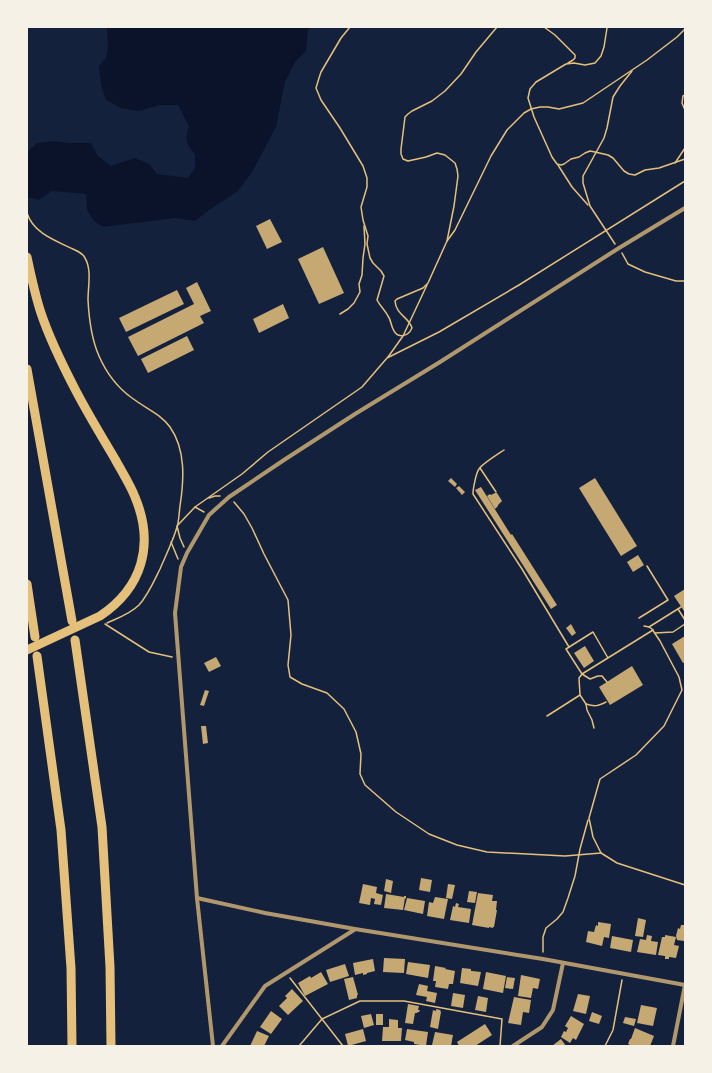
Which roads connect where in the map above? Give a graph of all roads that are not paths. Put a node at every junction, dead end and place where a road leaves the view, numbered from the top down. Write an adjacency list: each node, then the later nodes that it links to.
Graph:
1 (685, 208): 10 (street)
2 (27, 257): 8 (highway)
3 (27, 369): 5 (highway)
4 (27, 584): 6 (highway)
5 (72, 621)
6 (35, 637)
7 (75, 640): 15 (highway)
8 (27, 650)
9 (37, 656): 14 (highway)
10 (197, 898): 11 (street); 16 (street)
11 (355, 929): 12 (street); 17 (street)
12 (563, 963): 13 (street); 18 (street)
13 (685, 985): 19 (street)
14 (72, 1046)
15 (111, 1046)
16 (213, 1046)
17 (222, 1046)
18 (513, 1046)
19 (673, 1046)

